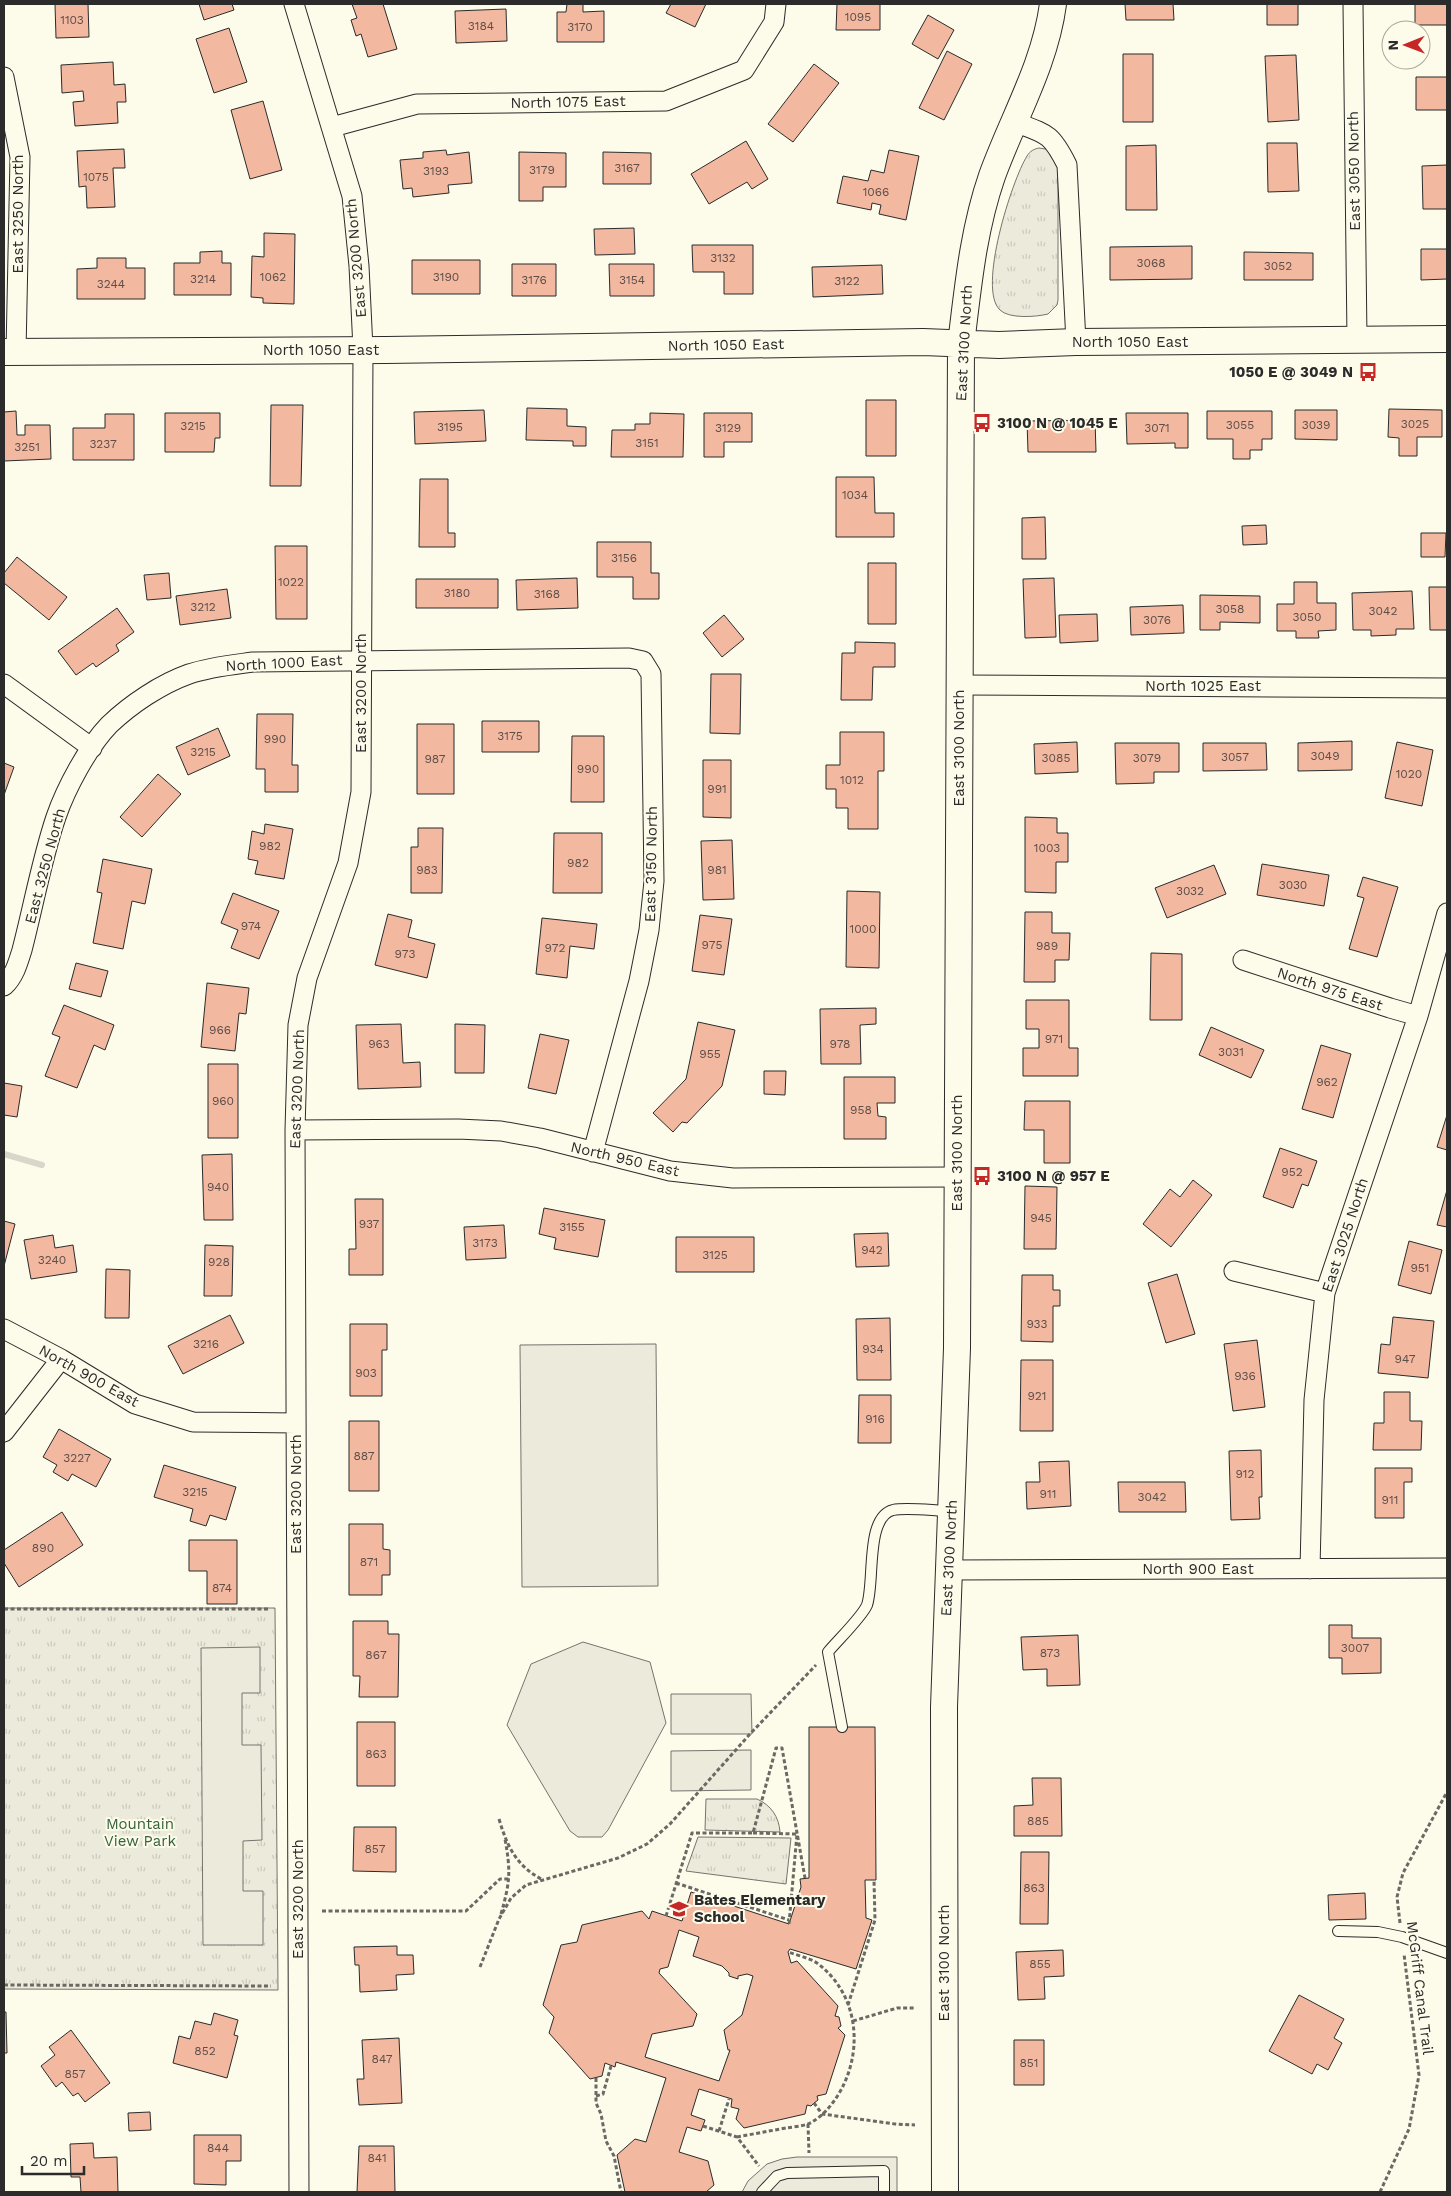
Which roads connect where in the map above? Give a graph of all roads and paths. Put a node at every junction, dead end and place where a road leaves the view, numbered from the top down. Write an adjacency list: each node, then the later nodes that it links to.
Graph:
1 (294, 4): 7 (street, East 3200 North)
2 (1053, 4): 6 (main road, East 3100 North)
3 (1353, 4): 8 (street, East 3050 North)
4 (775, 13): 7 (street, North 1075 East)
5 (4, 77): 13 (street, East 3250 North)
6 (1014, 122): 10 (street); 11 (main road, East 3100 North)
7 (332, 127): 12 (street, East 3200 North)
8 (1357, 339): 9 (main road, North 1050 East); 10 (main road, North 1050 East)
9 (1447, 339)
10 (1076, 342): 11 (main road, North 1050 East)
11 (961, 344): 12 (main road, North 1050 East); 17 (main road, East 3100 North)
12 (363, 349): 13 (main road, North 1050 East); 14 (street, East 3200 North)
13 (10, 352)
14 (362, 660): 15 (street, North 1000 East); 19 (street, North 1000 East); 24 (street, East 3200 North)
15 (643, 661): 25 (street, East 3150 North)
16 (4, 684): 19 (street)
17 (960, 685): 18 (street, North 1025 East); 26 (main road, East 3100 North)
18 (1447, 688)
19 (92, 748): 22 (street, East 3250 North)
20 (1447, 913): 23 (street, East 3025 North)
21 (1243, 960): 23 (street, North 975 East)
22 (4, 986)
23 (1418, 1016): 28 (street, East 3025 North)
24 (295, 1130): 25 (street, North 950 East); 31 (street, East 3200 North)
25 (593, 1152): 26 (street, North 950 East)
26 (957, 1177): 33 (main road, East 3100 North)
27 (1234, 1271): 28 (street)
28 (1325, 1292): 35 (street, East 3025 North)
29 (4, 1329): 30 (street, North 900 East)
30 (61, 1359): 31 (street, North 900 East); 32 (street)
31 (296, 1423): 77 (street, East 3200 North)
32 (4, 1432)
33 (952, 1511): 36 (main road, East 3100 North); 39 (lane)
34 (1447, 1568): 35 (street, North 900 East)
35 (1310, 1569): 36 (street, North 900 East)
36 (949, 1570): 81 (main road, East 3100 North)
37 (4, 1609): 38 (path)
38 (268, 1609)
39 (828, 1652): 40 (lane); 48 (path)
40 (842, 1727)
41 (1447, 1792): 55 (path, McGriff Canal Trail)
42 (500, 1819): 45 (path)
43 (753, 1833): 44 (path); 44 (path); 50 (path)
44 (797, 1834): 47 (path); 50 (path)
45 (505, 1839): 46 (path); 48 (path)
46 (510, 1878): 51 (path); 53 (path)
47 (805, 1878)
48 (543, 1880): 53 (path)
49 (874, 1880): 61 (path)
50 (676, 1883): 52 (path)
51 (322, 1911)
52 (666, 1916)
53 (499, 1919): 58 (path)
54 (1338, 1931): 55 (lane)
55 (1402, 1937): 57 (lane); 82 (path, McGriff Canal Trail)
56 (788, 1952): 61 (path)
57 (1447, 1953)
58 (480, 1967)
59 (4, 1985): 60 (path)
60 (271, 1986)
61 (848, 2006): 63 (path)
62 (914, 2008): 63 (path)
63 (853, 2020): 69 (path)
64 (611, 2066): 66 (path)
65 (596, 2078): 66 (path)
66 (596, 2096): 78 (path)
67 (729, 2098): 73 (path)
68 (814, 2103): 69 (path)
69 (822, 2114): 70 (path); 71 (path)
70 (808, 2124): 74 (path); 75 (path)
71 (915, 2125)
72 (703, 2126): 73 (path)
73 (719, 2131): 74 (path)
74 (737, 2137): 76 (path)
75 (809, 2153)
76 (759, 2166)
77 (299, 2192)
78 (621, 2192)
79 (762, 2192): 80 (lane)
80 (884, 2192)
81 (945, 2192)
82 (1380, 2192)

